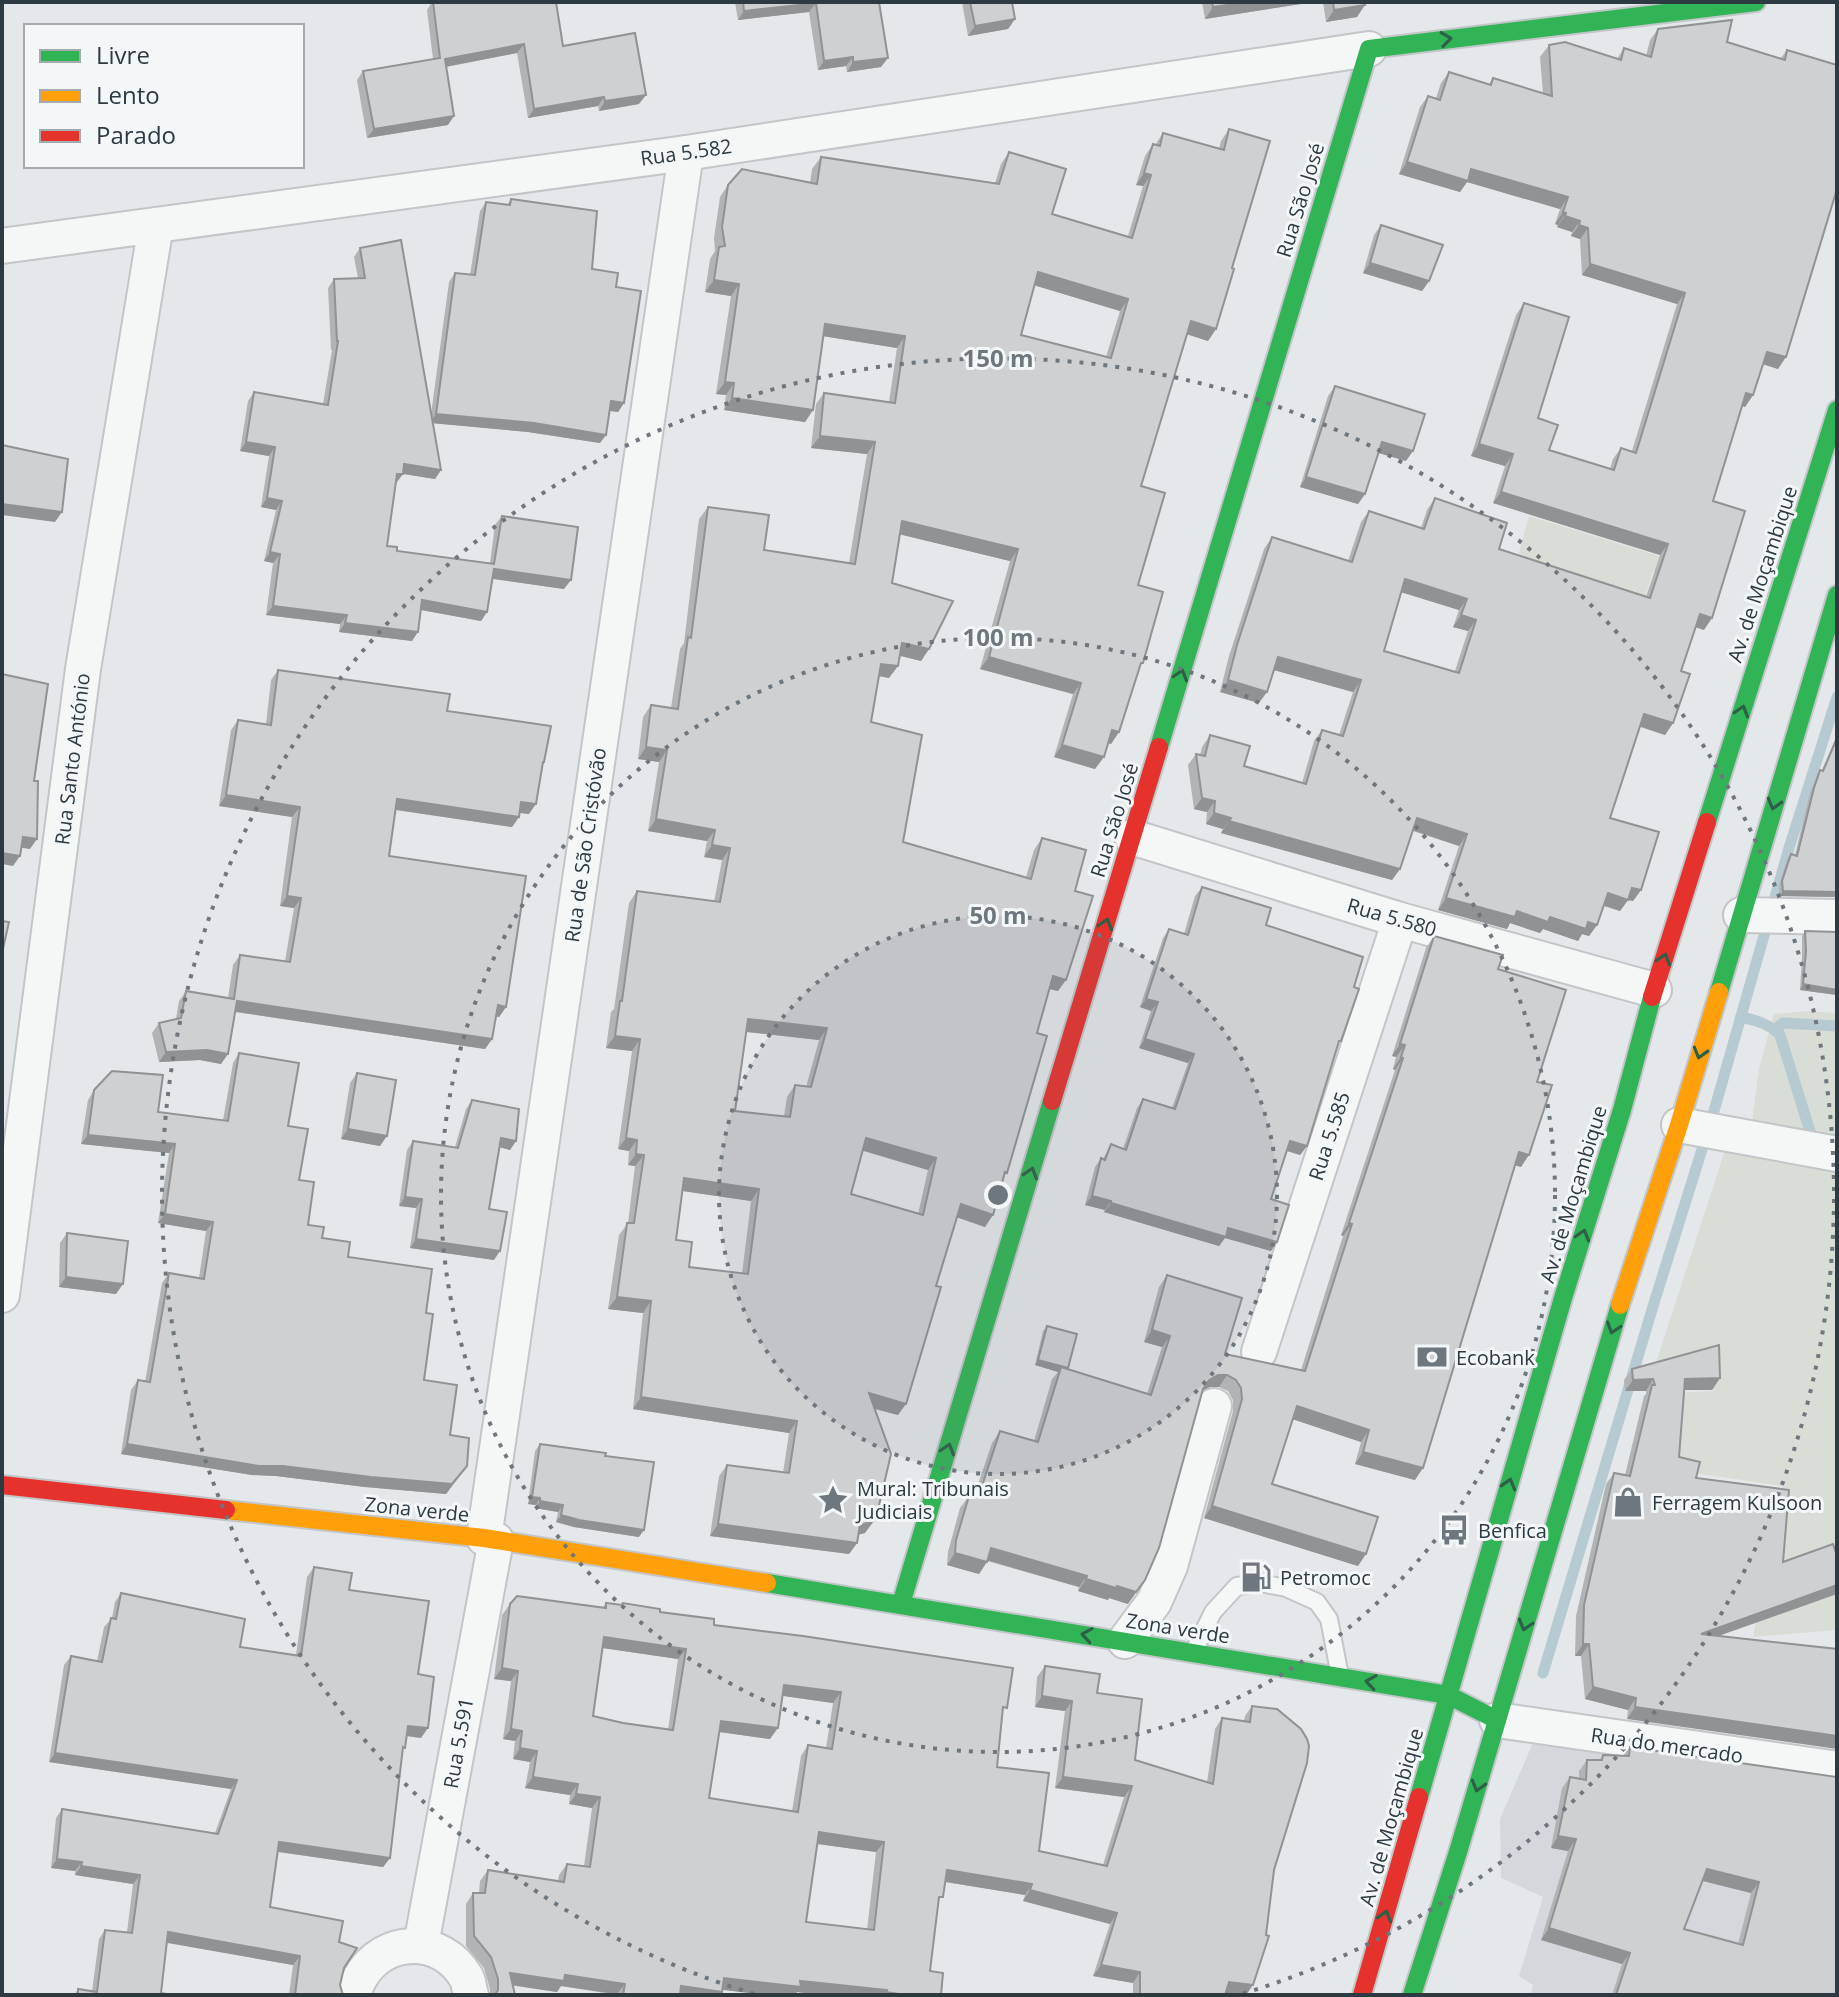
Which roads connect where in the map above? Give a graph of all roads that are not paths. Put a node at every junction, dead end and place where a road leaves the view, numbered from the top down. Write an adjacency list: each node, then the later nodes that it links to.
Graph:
1 (1756, 2): 2 (main road, one-way to 1)
2 (1369, 49): 3 (street, Rua 5.582); 8 (main road, Rua São José, one-way to 2)
3 (686, 153): 4 (street, Rua 5.582); 19 (street, Rua de São Cristóvão)
4 (156, 225): 5 (street, Rua 5.582); 15 (street, Rua Santo António)
5 (2, 246)
6 (1837, 410): 12 (main road, Av. de Moçambique, one-way to 6)
7 (1837, 595): 9 (main road, one-way to 9)
8 (1132, 837): 11 (street, Rua 5.580); 20 (main road, Rua São José, one-way to 8)
9 (1741, 915): 10 (street); 13 (main road, one-way to 13)
10 (1837, 917)
11 (1400, 920): 12 (street, Rua 5.580); 16 (street, Rua 5.585)
12 (1654, 990): 24 (main road, Av. de Moçambique, one-way to 12)
13 (1679, 1125): 14 (street); 25 (main road, one-way to 25)
14 (1837, 1154)
15 (2, 1295)
16 (1259, 1352)
17 (1214, 1406): 21 (street)
18 (2, 1485): 19 (main road, Zona verde)
19 (490, 1539): 20 (main road, Zona verde); 27 (street, Rua 5.591)
20 (901, 1604): 21 (main road, Zona verde, one-way to 20)
21 (1125, 1641): 22 (main road, Zona verde)
22 (1194, 1652): 23 (main road, Zona verde); 23 (lane)
23 (1340, 1677): 24 (main road, Zona verde, one-way to 23)
24 (1448, 1695): 25 (main road, Zona verde); 30 (main road, Av. de Moçambique, one-way to 24)
25 (1497, 1720): 26 (street, Rua do mercado); 31 (main road, one-way to 31)
26 (1837, 1769)
27 (421, 1945): 28 (street); 29 (street)
28 (354, 1995)
29 (471, 1995)
30 (1362, 1995)
31 (1412, 1995)

